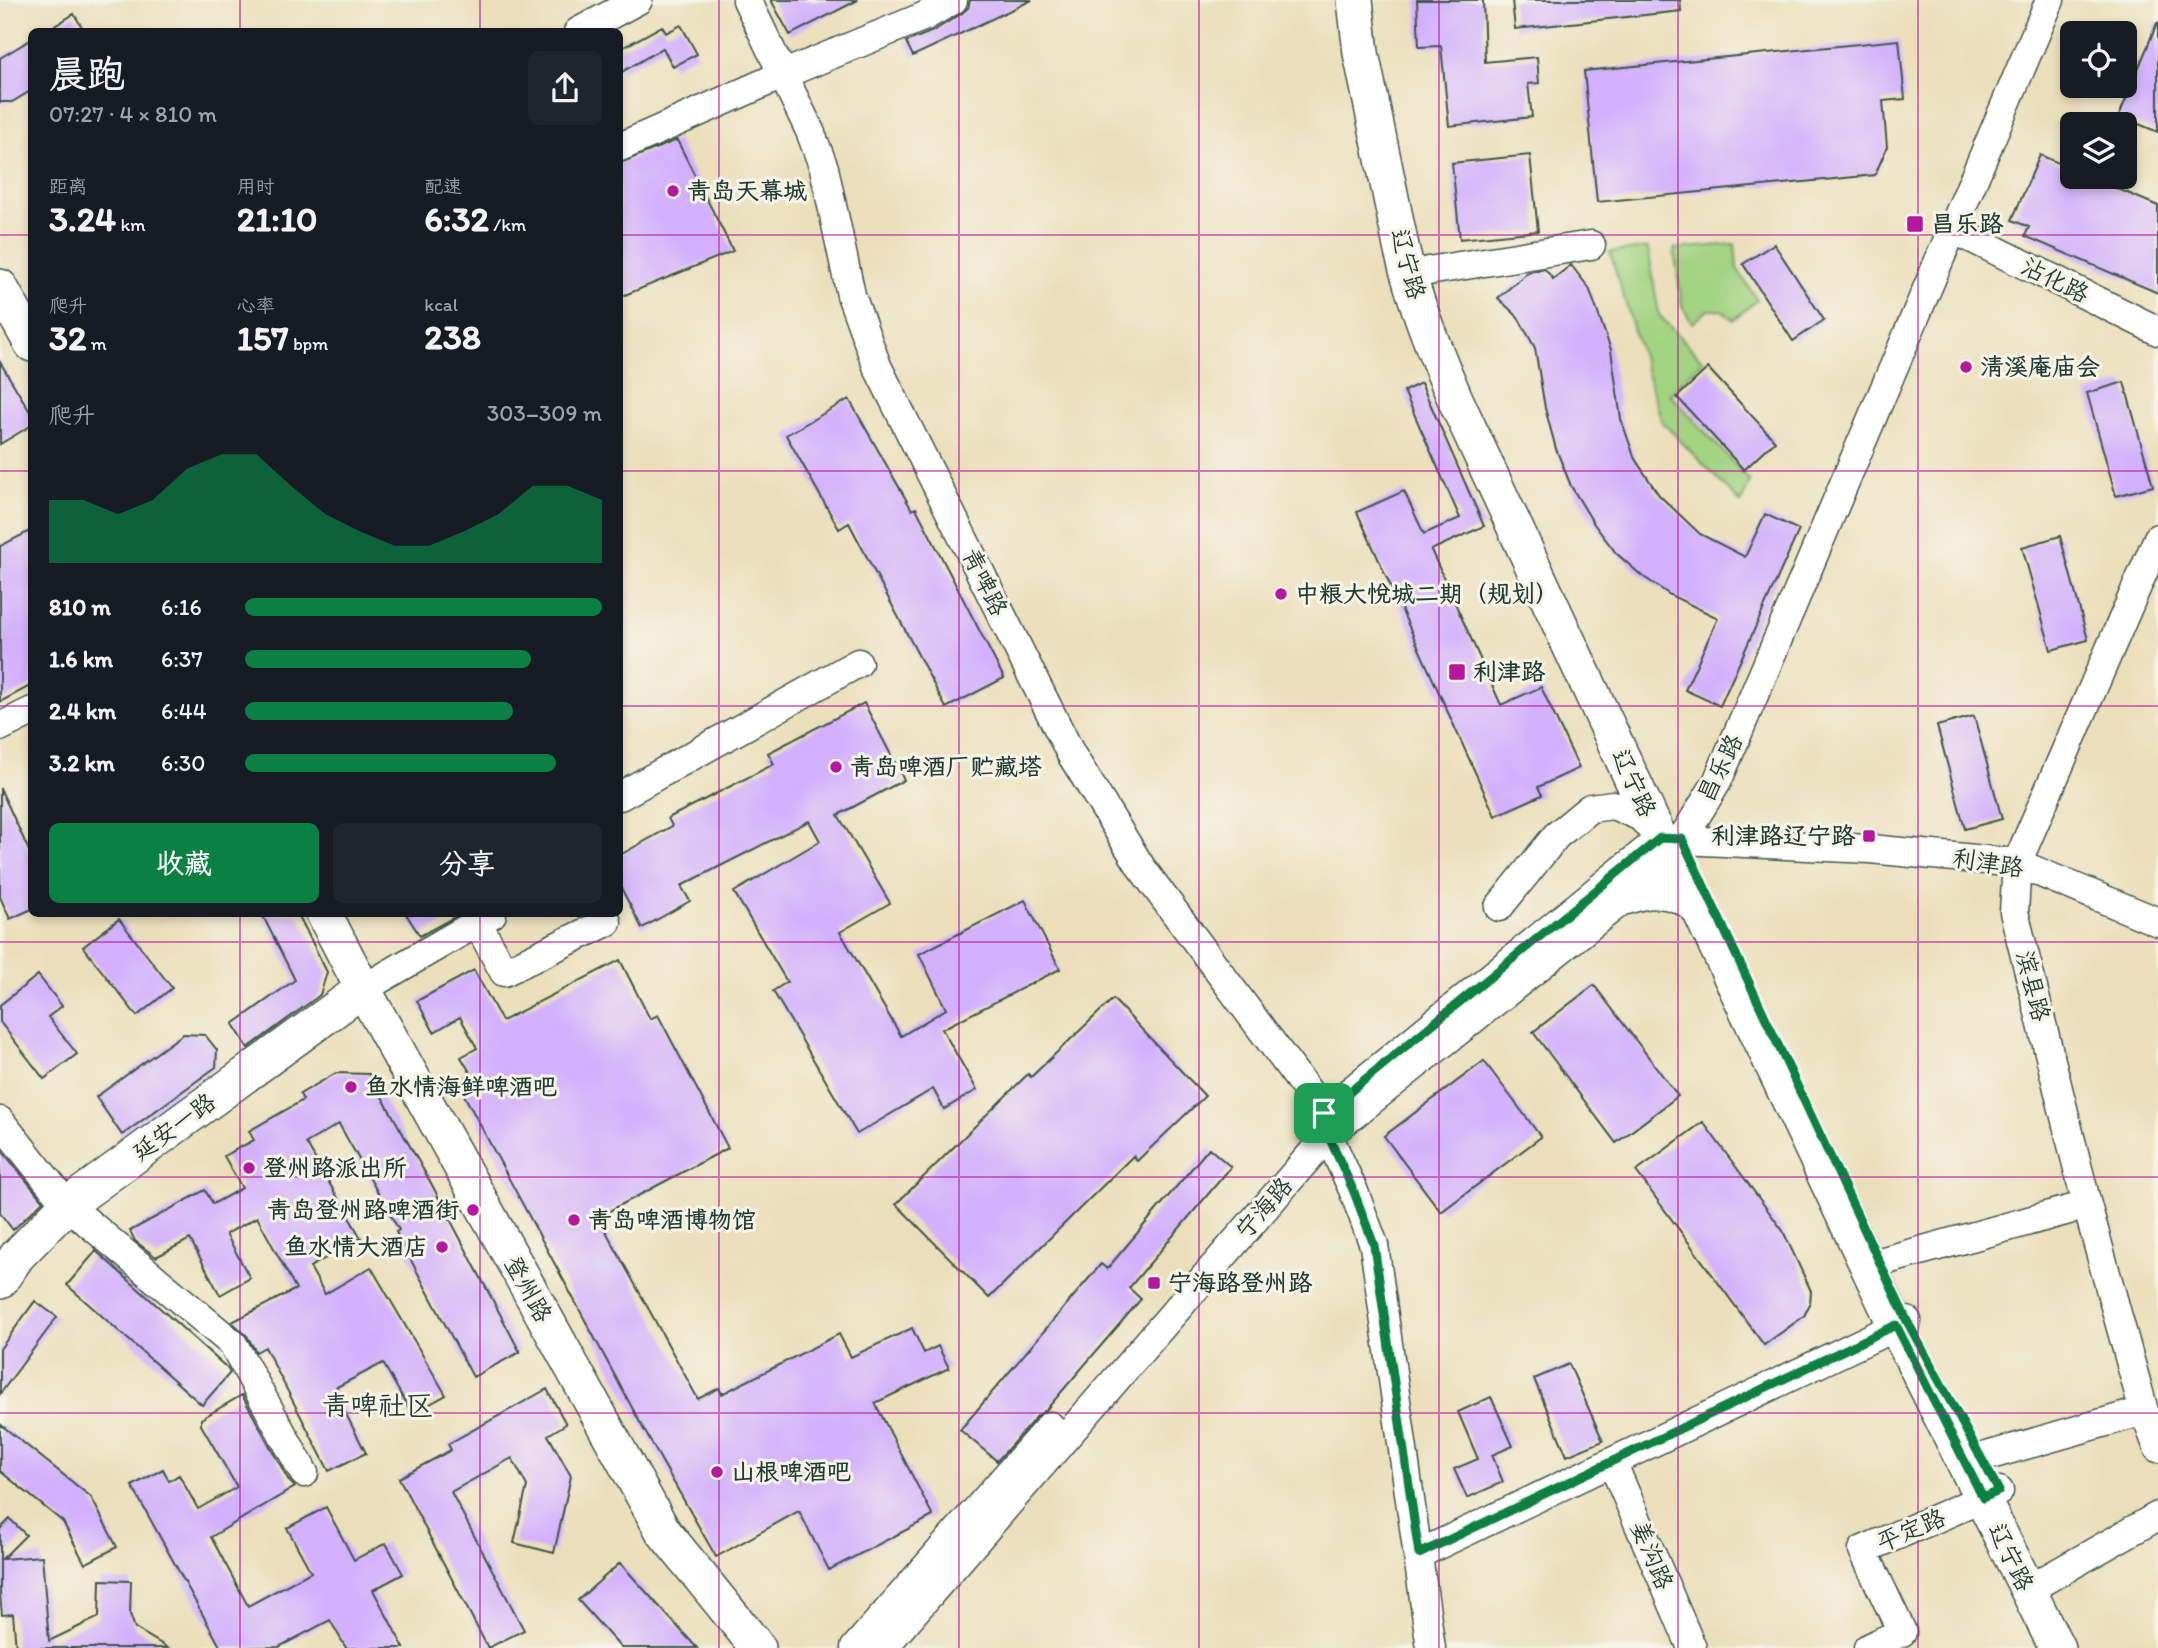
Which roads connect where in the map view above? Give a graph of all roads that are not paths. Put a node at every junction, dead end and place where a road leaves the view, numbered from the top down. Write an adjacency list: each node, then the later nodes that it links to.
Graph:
1 (638, 0): 8 (street)
2 (747, 0): 32 (street, 青啤路)
3 (953, 0): 7 (street)
4 (1355, 0): 21 (main road, 辽宁路)
5 (1376, 0): 12 (main road, 辽宁路)
6 (2050, 0): 10 (street, 昌乐路)
7 (920, 8): 9 (street)
8 (586, 28)
9 (623, 146)
10 (1952, 229): 15 (street, 沾化路); 21 (street, 昌乐路)
11 (1591, 245): 12 (street)
12 (1428, 271): 21 (main road, 辽宁路)
13 (0, 287): 14 (main road)
14 (28, 329)
15 (2158, 331)
16 (2158, 538): 22 (street, 滨县路)
17 (859, 663): 20 (street)
18 (28, 713): 19 (street)
19 (0, 727)
20 (623, 794)
21 (1672, 845): 22 (street, 利津路); 23 (street, 宁海路); 24 (street); 28 (main road, 辽宁路); 32 (street, 宁海路); 35 (main road, 辽宁路)
22 (2017, 863): 29 (street, 利津路); 34 (street, 滨县路)
23 (1621, 902): 28 (street); 32 (street, 宁海路)
24 (1499, 907)
25 (326, 917): 30 (main road, 登州路)
26 (604, 917): 27 (street)
27 (484, 918): 30 (street)
28 (1705, 921): 37 (main road, 辽宁路)
29 (2158, 922)
30 (363, 989): 33 (main road, 延安一路); 47 (main road, 登州路)
31 (0, 1121): 33 (street)
32 (1326, 1124): 45 (street, 青啤路); 48 (street, 宁海路); 49 (street, 宁海路)
33 (67, 1205): 36 (main road, 延安一路); 42 (street)
34 (2087, 1205): 35 (street); 38 (street, 滨县路)
35 (1880, 1262): 37 (main road, 辽宁路)
36 (0, 1280)
37 (1902, 1323): 40 (main road, 辽宁路); 41 (street); 43 (main road, 辽宁路)
38 (2144, 1411): 39 (street, 滨县路); 40 (street)
39 (2158, 1448)
40 (1980, 1458): 43 (main road, 辽宁路)
41 (1612, 1462): 45 (street); 51 (street, 姜沟路)
42 (304, 1473)
43 (1991, 1495): 46 (main road, 辽宁路); 52 (street, 平定路); 53 (main road, 辽宁路)
44 (2158, 1516): 46 (street)
45 (1419, 1554): 50 (street)
46 (2045, 1580): 54 (main road, 辽宁路)
47 (758, 1648)
48 (855, 1648)
49 (883, 1648)
50 (1431, 1648)
51 (1692, 1648)
52 (1868, 1648)
53 (2057, 1648)
54 (2077, 1648)

